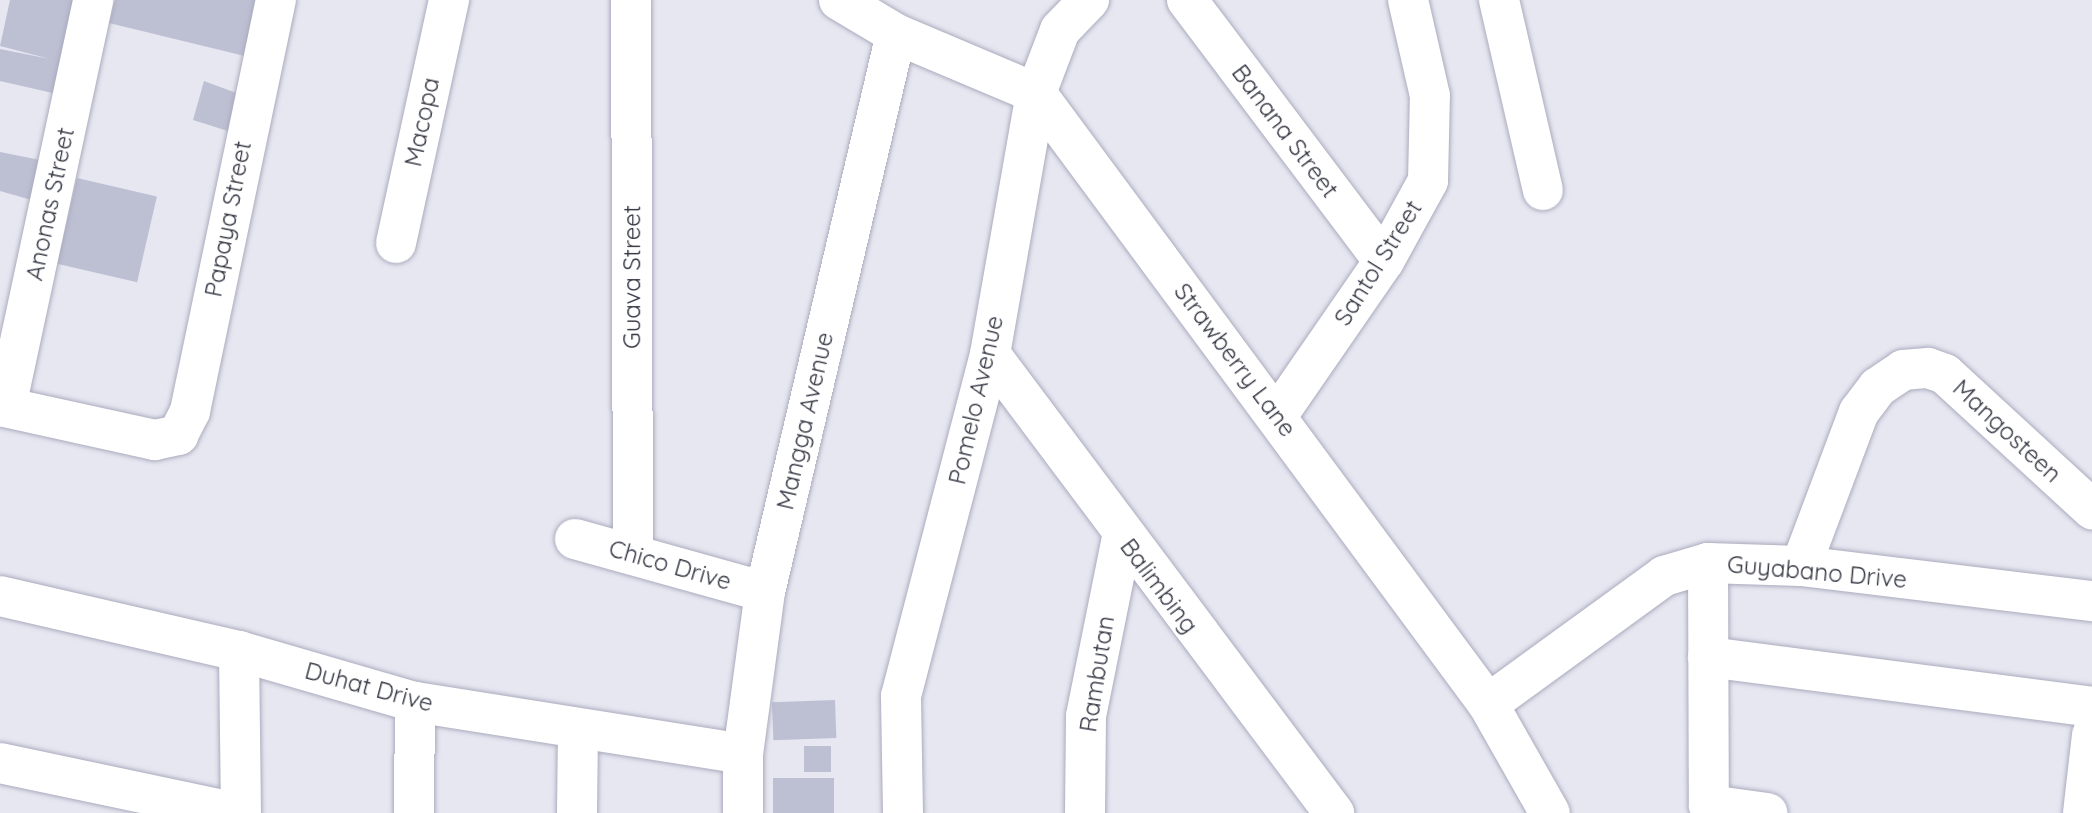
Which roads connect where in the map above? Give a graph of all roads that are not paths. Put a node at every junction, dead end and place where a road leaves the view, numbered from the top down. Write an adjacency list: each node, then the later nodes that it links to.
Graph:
1 (93, 0): 16 (street, Anonas Street)
2 (276, 0): 16 (street, Papaya Street)
3 (449, 0): 13 (street, Macopa)
4 (631, 0): 21 (street, Guava Street)
5 (839, 0): 10 (street)
6 (1089, 0): 11 (street, Pomelo Avenue)
7 (1187, 0): 14 (street, Banana Street)
8 (1408, 0): 14 (street, Santol Street)
9 (1499, 0): 12 (street)
10 (896, 34): 11 (street); 24 (street, Mangga Avenue)
11 (1036, 93): 15 (street, Pomelo Avenue); 17 (street, Strawberry Lane)
12 (1543, 190)
13 (396, 243)
14 (1384, 261): 17 (street, Santol Street)
15 (990, 354): 19 (street, Balimbing); 40 (street, Pomelo Avenue)
16 (3, 406)
17 (1277, 416): 30 (street, Strawberry Lane)
18 (2092, 509): 23 (street, Mangosteen)
19 (1122, 537): 41 (street, Rambutan); 42 (street, Balimbing)
20 (575, 539): 21 (street, Chico Drive)
21 (633, 553): 24 (street, Chico Drive)
22 (1708, 563): 23 (street, Guyabano Drive); 28 (street); 30 (street, Guyabano Drive)
23 (1801, 566): 26 (street, Guyabano Drive)
24 (765, 592): 34 (street, Mangga Avenue)
25 (0, 596): 27 (street, Duhat Drive)
26 (2092, 601)
27 (239, 651): 29 (street, Duhat Drive); 36 (street)
28 (1708, 657): 31 (street); 44 (street)
29 (415, 702): 32 (street, Duhat Drive); 37 (street)
30 (1488, 704): 43 (street, Strawberry Lane)
31 (2092, 707)
32 (578, 730): 34 (street, Duhat Drive); 38 (street)
33 (2092, 735): 45 (street)
34 (743, 754): 39 (street, Mangga Avenue)
35 (0, 763): 36 (street)
36 (239, 813)
37 (414, 813)
38 (577, 813)
39 (743, 813)
40 (903, 813)
41 (1085, 813)
42 (1334, 813)
43 (1550, 813)
44 (1767, 813)
45 (2083, 813)

